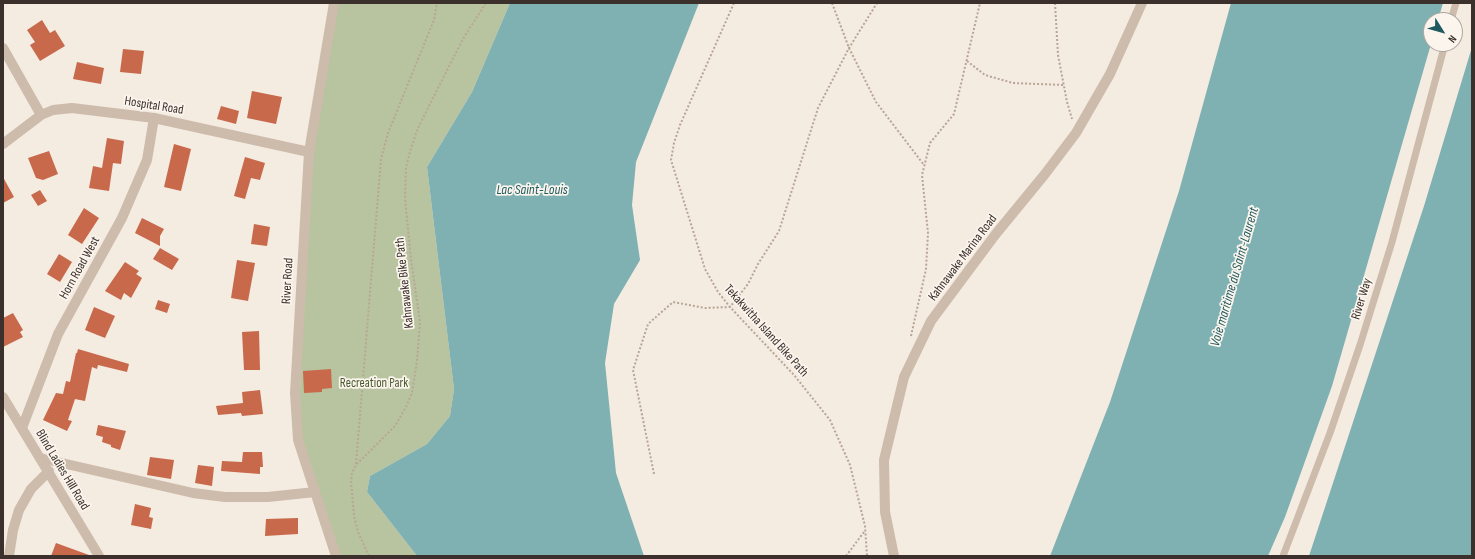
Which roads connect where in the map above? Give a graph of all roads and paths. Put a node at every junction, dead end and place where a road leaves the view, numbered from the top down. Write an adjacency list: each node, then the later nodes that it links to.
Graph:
1 (334, 3): 19 (street, River Road)
2 (437, 3): 26 (path)
3 (486, 3): 26 (path, Kahnawake Bike Path)
4 (734, 3): 21 (path, Tekakwitha Island Bike Path)
5 (832, 3): 11 (path)
6 (877, 3): 11 (path)
7 (980, 3): 13 (path)
8 (1055, 3): 14 (path)
9 (1142, 3): 17 (street, Kahnawake Marina Road)
10 (3, 48): 15 (street)
11 (849, 48): 20 (path); 21 (path)
12 (1443, 52): 38 (lane, River Way)
13 (967, 61): 14 (path); 20 (path)
14 (1063, 86): 17 (path)
15 (41, 115): 16 (street, Hospital Road); 18 (street, Hospital Road)
16 (154, 118): 19 (street, Hospital Road); 24 (street, Horn Road West)
17 (1076, 133): 37 (street, Kahnawake Marina Road)
18 (3, 144)
19 (309, 152): 29 (street, River Road)
20 (924, 165): 22 (path)
21 (730, 307): 28 (path); 30 (path, Tekakwitha Island Bike Path)
22 (910, 338)
23 (3, 398): 24 (street, Blind Ladies Hill Road)
24 (22, 428): 25 (street, Blind Ladies Hill Road)
25 (40, 458): 27 (street, Blind Ladies Hill Road); 29 (street)
26 (356, 465): 34 (path)
27 (49, 471): 31 (street); 32 (street, Blind Ladies Hill Road)
28 (654, 474)
29 (315, 492): 33 (street, River Road)
30 (865, 531): 35 (path); 36 (path, Tekakwitha Island Bike Path)
31 (9, 556)
32 (100, 556)
33 (336, 556)
34 (369, 556)
35 (846, 556)
36 (867, 556)
37 (894, 556)
38 (1283, 556)

